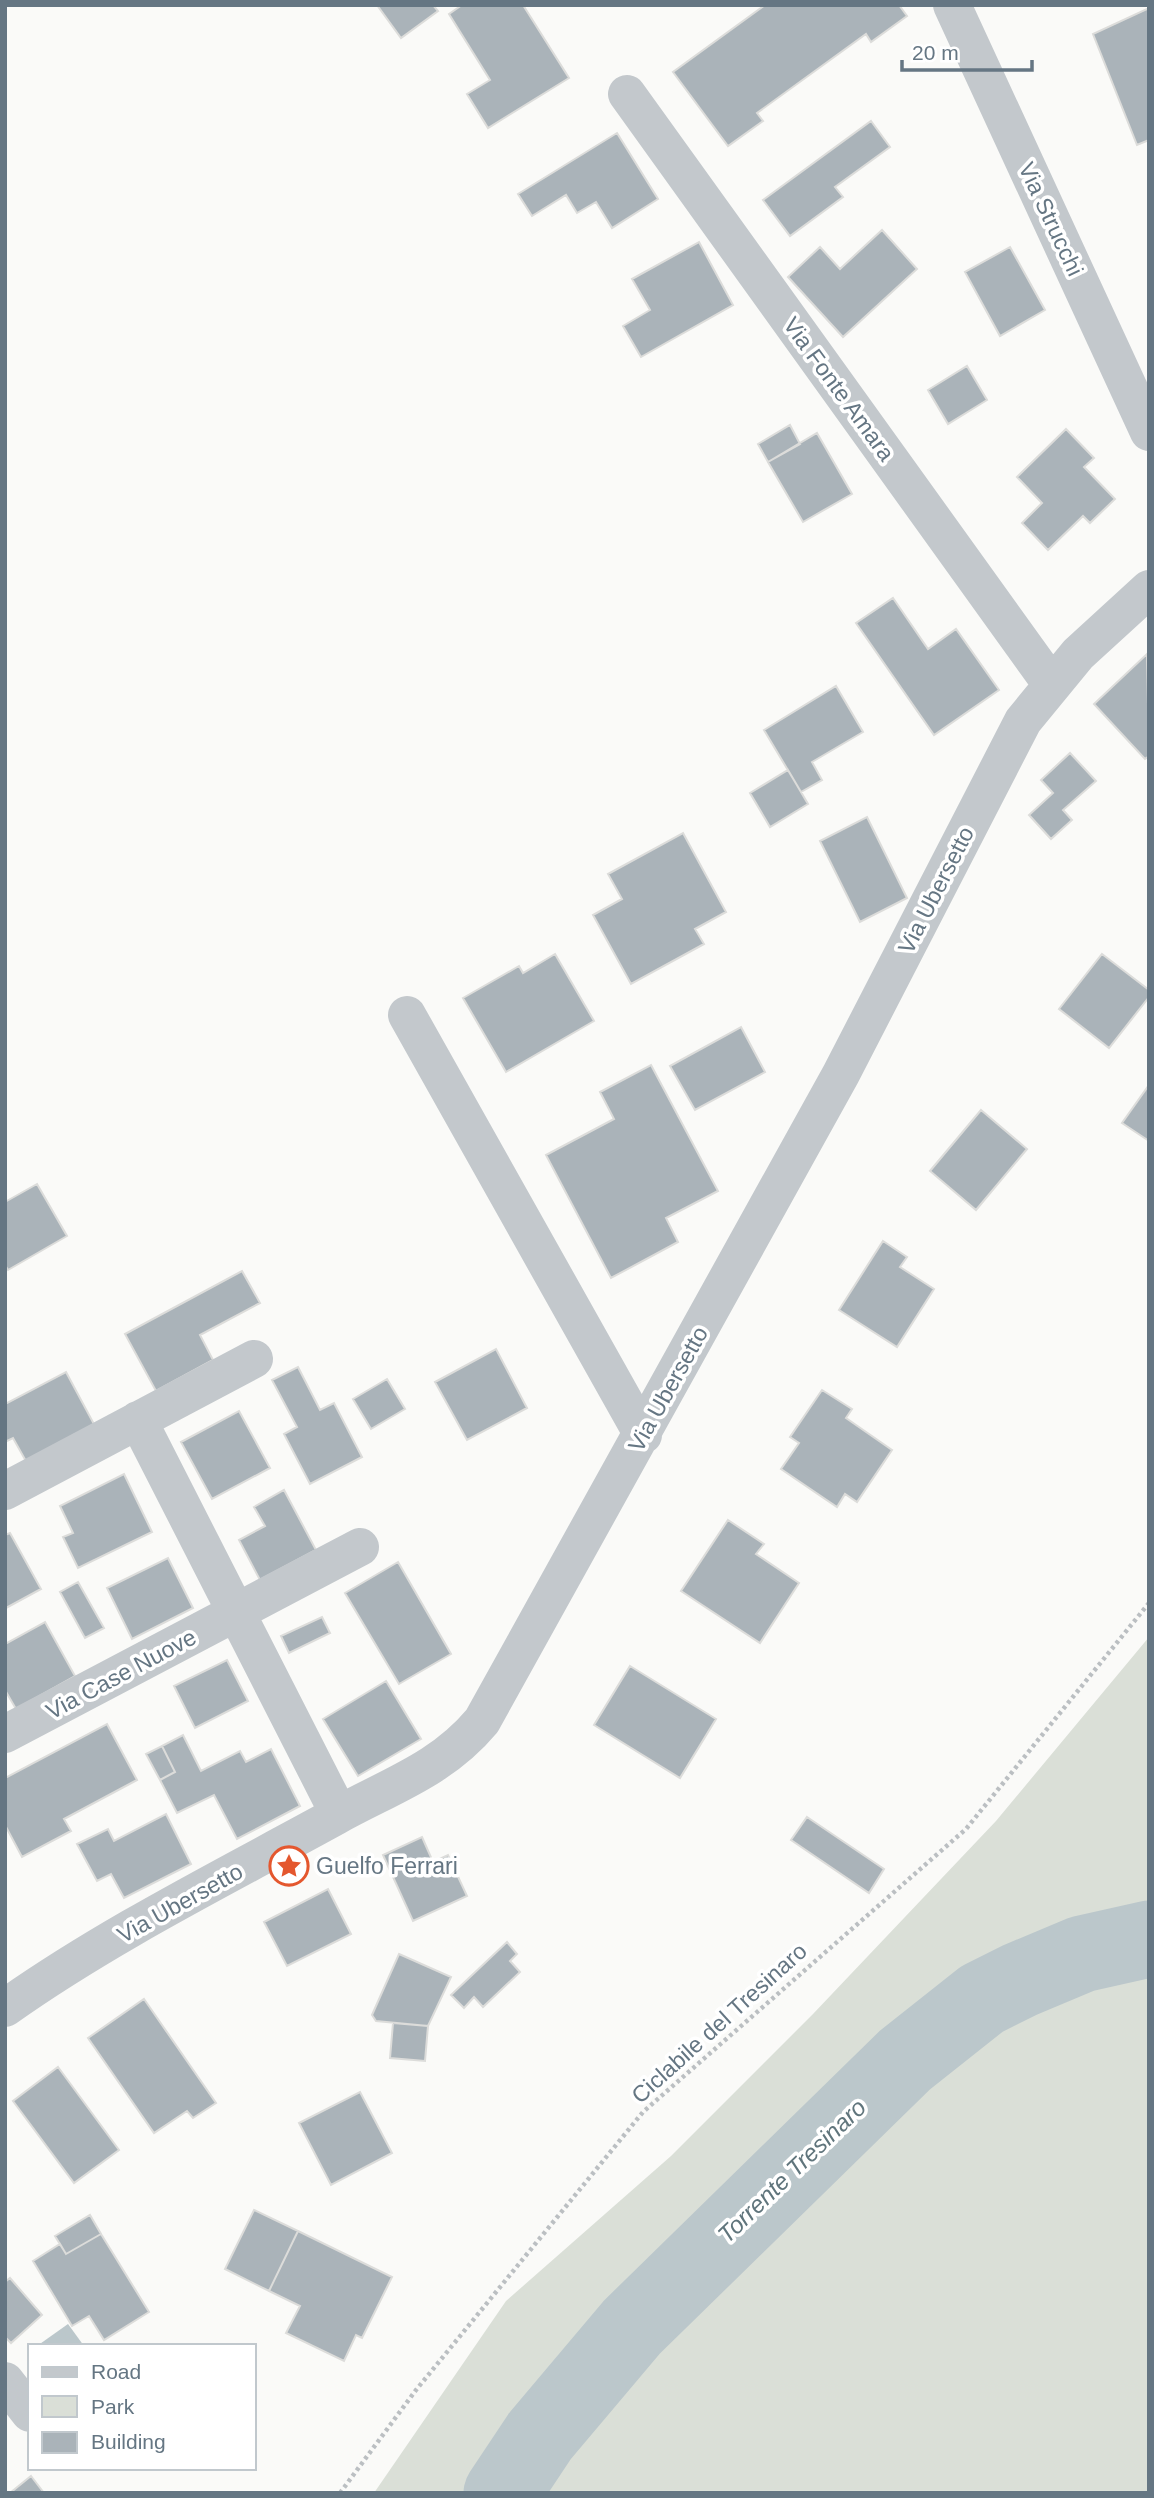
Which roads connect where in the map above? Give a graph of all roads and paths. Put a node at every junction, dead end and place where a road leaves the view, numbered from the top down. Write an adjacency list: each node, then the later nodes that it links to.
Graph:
1 (959, 7): 3 (street, Via Strucchi)
2 (627, 94): 5 (street, Via Fonte Amara)
3 (1149, 432)
4 (1149, 589): 5 (street, Via Ubersetto)
5 (1052, 685): 9 (street, Via Ubersetto)
6 (407, 1016): 9 (street)
7 (254, 1359): 8 (street)
8 (138, 1420): 10 (street); 13 (street)
9 (643, 1434): 15 (street, Via Ubersetto)
10 (5, 1491)
11 (360, 1547): 13 (street, Via Case Nuove)
12 (1149, 1603): 19 (path, Ciclabile del Tresinaro)
13 (236, 1614): 14 (street, Via Case Nuove); 15 (street)
14 (5, 1734)
15 (339, 1814): 16 (street, Via Ubersetto)
16 (5, 2008)
17 (5, 2381): 18 (street)
18 (28, 2410)
19 (340, 2493)

